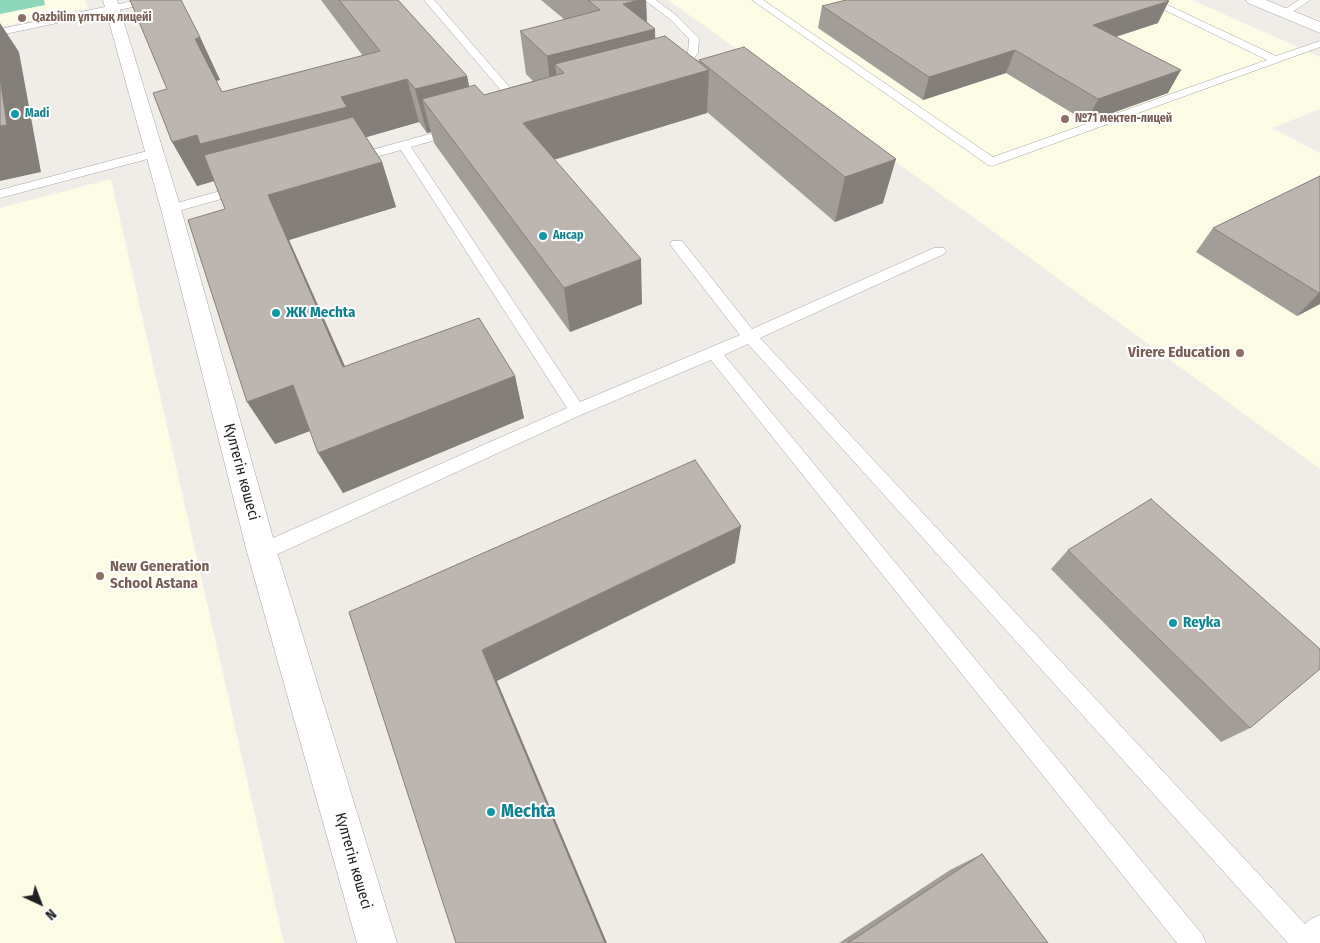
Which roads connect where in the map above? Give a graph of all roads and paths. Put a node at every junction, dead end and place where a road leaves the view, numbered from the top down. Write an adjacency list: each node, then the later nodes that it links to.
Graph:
1 (152, 0): 8 (lane)
2 (429, 0): 15 (lane)
3 (650, 0): 14 (lane)
4 (757, 0): 13 (lane)
5 (1149, 0): 13 (lane)
6 (1254, 0): 9 (street)
7 (1305, 0): 9 (lane)
8 (112, 4): 11 (lane); 18 (street, Күлтегін көшесі)
9 (1285, 13): 10 (street)
10 (1320, 28)
11 (0, 32)
12 (1320, 44): 13 (lane)
13 (1276, 60)
14 (662, 74)
15 (525, 112)
16 (469, 127): 17 (lane)
17 (404, 145): 19 (lane); 27 (lane)
18 (155, 153): 21 (lane); 22 (street, Күлтегін көшесі)
19 (339, 163)
20 (255, 186): 22 (lane)
21 (0, 194)
22 (170, 209): 28 (street, Күлтегін көшесі)
23 (677, 244): 25 (lane)
24 (939, 251): 25 (lane)
25 (750, 337): 26 (lane); 32 (lane)
26 (714, 353): 27 (lane); 31 (lane)
27 (577, 410): 28 (lane)
28 (262, 552): 30 (street, Күлтегін көшесі)
29 (1320, 928): 32 (lane)
30 (377, 943)
31 (1193, 943)
32 (1305, 943)

